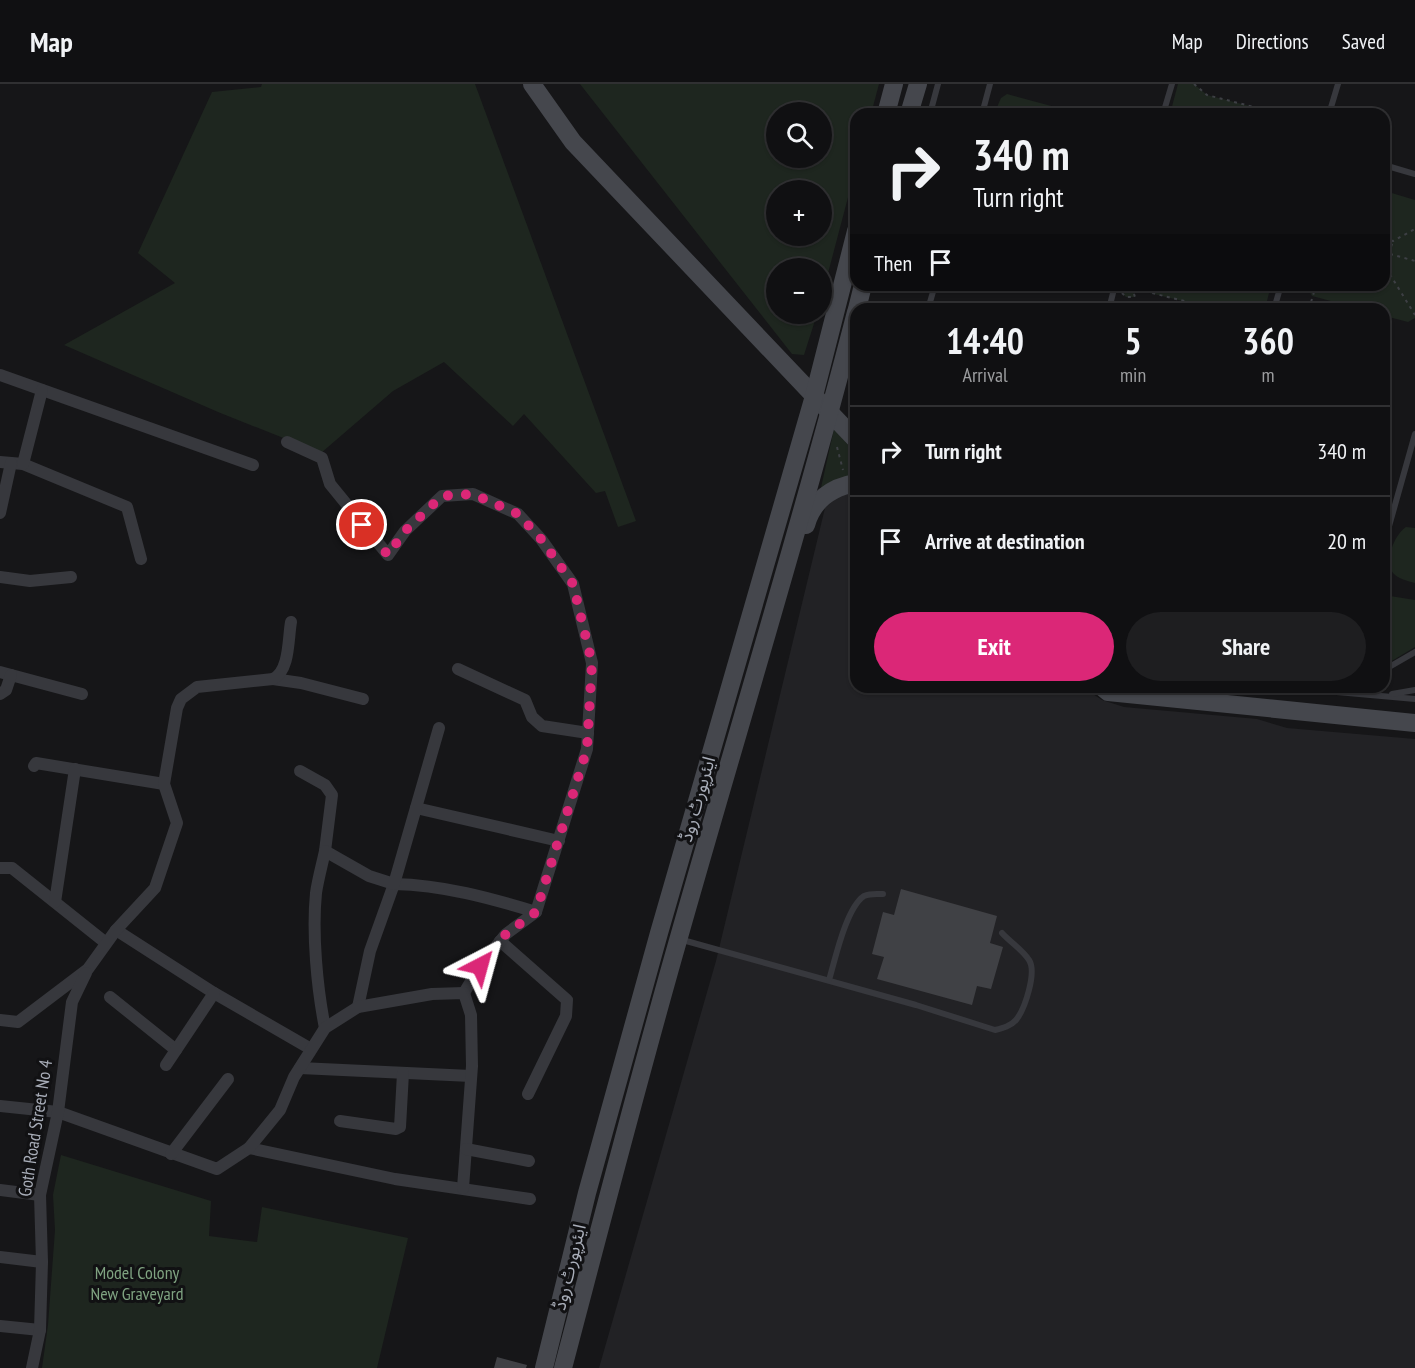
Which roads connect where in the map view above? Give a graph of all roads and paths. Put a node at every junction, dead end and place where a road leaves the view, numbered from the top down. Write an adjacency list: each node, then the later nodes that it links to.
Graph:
1 (532, 84): 33 (main road)
2 (894, 84): 9 (main road)
3 (918, 84): 10 (main road)
4 (938, 84): 11 (lane)
5 (990, 84): 12 (lane)
6 (1172, 84): 13 (lane)
7 (1194, 84): 14 (path)
8 (1338, 84): 15 (lane)
9 (888, 108)
10 (911, 108)
11 (932, 108)
12 (984, 108)
13 (1165, 108)
14 (1258, 108)
15 (1331, 108)
16 (1390, 167): 17 (lane)
17 (1415, 174)
18 (1415, 230): 20 (path)
19 (1390, 240): 20 (path)
20 (1393, 241): 21 (path)
21 (1390, 254): 23 (path)
22 (850, 255): 33 (main road, ایئرپورٹ روڈ)
23 (1415, 261)
24 (1390, 276): 29 (path)
25 (1121, 291): 26 (path)
26 (1133, 291)
27 (1144, 291): 28 (path)
28 (1192, 303)
29 (1415, 315)
30 (850, 336): 34 (main road, ایئرپورٹ روڈ)
31 (0, 375): 32 (street)
32 (42, 390): 39 (street); 40 (street)
33 (814, 396): 34 (main road); 80 (main road, ایئرپورٹ روڈ)
34 (830, 412): 35 (main road); 45 (main road, ایئرپورٹ روڈ)
35 (850, 434)
36 (1415, 434): 43 (lane)
37 (287, 442): 66 (street)
38 (838, 447): 41 (path)
39 (11, 463): 42 (street); 44 (street)
40 (253, 465)
41 (850, 478): 45 (main road)
42 (0, 513)
43 (1390, 522)
44 (141, 559)
45 (783, 574): 82 (main road, ایئرپورٹ روڈ)
46 (0, 577): 47 (street)
47 (71, 577)
48 (291, 621): 53 (street)
49 (1415, 652): 50 (lane)
50 (1390, 667)
51 (458, 669): 66 (street)
52 (5, 674): 59 (street); 60 (street)
53 (273, 679): 62 (street); 70 (street)
54 (1415, 690): 58 (lane)
55 (1118, 693): 64 (main road)
56 (1365, 693): 61 (lane)
57 (1388, 693): 61 (lane)
58 (1390, 693)
59 (0, 694)
60 (82, 694)
61 (1379, 694): 63 (lane)
62 (363, 699)
63 (1415, 699)
64 (1415, 723)
65 (439, 728): 71 (street)
66 (588, 733): 72 (street)
67 (34, 766): 68 (street)
68 (75, 769): 70 (street); 77 (street)
69 (300, 771): 73 (street)
70 (164, 784): 79 (street)
71 (416, 808): 72 (street); 75 (street)
72 (558, 841): 78 (street)
73 (325, 851): 75 (street); 92 (street)
74 (0, 868): 77 (street)
75 (394, 884): 78 (street); 90 (street)
76 (883, 894): 86 (lane)
77 (55, 902): 84 (street)
78 (536, 912): 83 (street)
79 (116, 930): 84 (street); 87 (street)
80 (659, 933): 82 (lane); 117 (main road, ایئرپورٹ روڈ)
81 (1002, 933): 86 (lane)
82 (678, 939): 86 (lane); 118 (main road, ایئرپورٹ روڈ)
83 (500, 941): 88 (street); 100 (street)
84 (106, 943): 85 (street)
85 (88, 969): 91 (street); 102 (street, Goth Road Street No 4)
86 (829, 980)
87 (214, 993): 93 (street); 94 (street)
88 (464, 993): 90 (street); 98 (street)
89 (110, 997): 94 (street)
90 (358, 1007): 92 (street)
91 (0, 1020)
92 (325, 1028): 93 (street)
93 (311, 1049): 96 (street)
94 (176, 1050): 95 (street)
95 (166, 1065)
96 (300, 1068): 97 (street); 104 (street)
97 (403, 1073): 98 (street); 103 (street)
98 (471, 1076): 105 (street)
99 (228, 1079): 106 (street)
100 (528, 1094)
101 (0, 1106): 102 (street)
102 (58, 1112): 106 (street); 110 (street, Goth Road Street No 4)
103 (340, 1121)
104 (249, 1148): 106 (street); 108 (street)
105 (466, 1149): 107 (street); 108 (street)
106 (171, 1154)
107 (529, 1161)
108 (463, 1188): 111 (street)
109 (0, 1190): 110 (street)
110 (40, 1195): 113 (street, Goth Road Street No 4)
111 (530, 1199)
112 (0, 1257): 113 (street)
113 (42, 1262): 115 (street, Goth Road Street No 4)
114 (0, 1326): 115 (street)
115 (40, 1330): 116 (street, Goth Road Street No 4)
116 (32, 1368)
117 (544, 1368)
118 (563, 1368)

